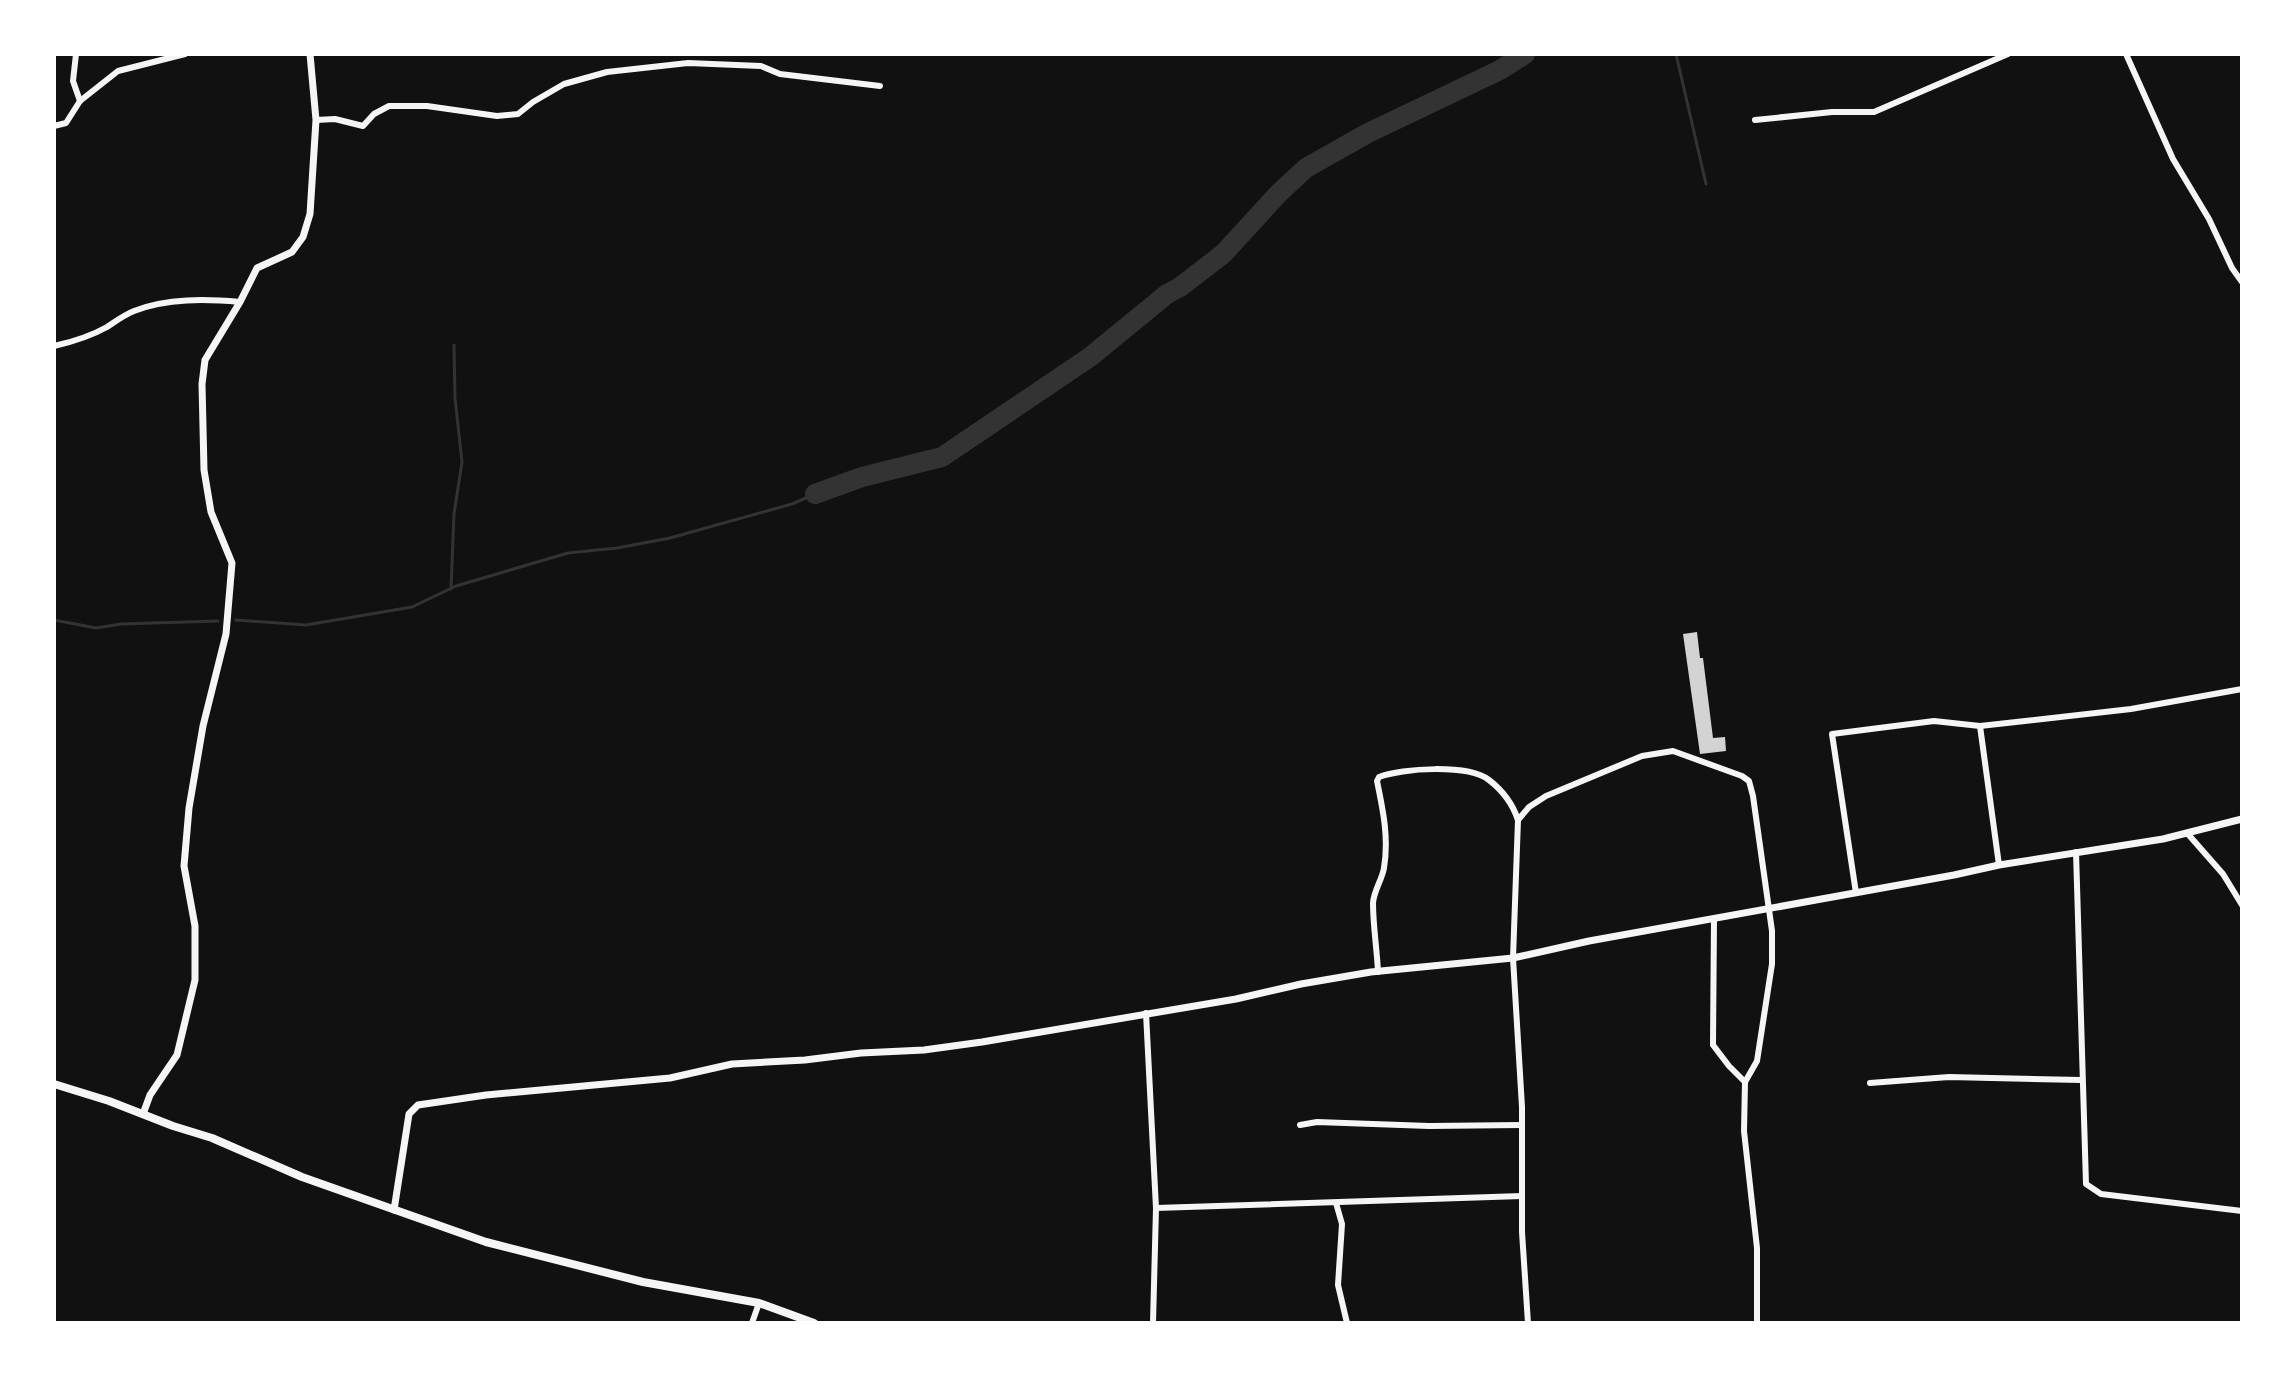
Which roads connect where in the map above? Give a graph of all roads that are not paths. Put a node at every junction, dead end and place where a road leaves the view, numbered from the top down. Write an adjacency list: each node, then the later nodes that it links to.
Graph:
1 (76, 54): 7 (street)
2 (185, 54): 7 (street)
3 (310, 54): 8 (street)
4 (2008, 54): 9 (street)
5 (2126, 54): 11 (street)
6 (880, 86): 8 (street)
7 (80, 101): 10 (street)
8 (316, 120): 12 (street)
9 (1755, 120)
10 (54, 126)
11 (2242, 282)
12 (240, 302): 13 (street); 32 (street)
13 (54, 346)
14 (2242, 689): 15 (street)
15 (1980, 726): 20 (street); 21 (street)
16 (2242, 819): 18 (street)
17 (1518, 820): 23 (street); 25 (street); 26 (street)
18 (2187, 833): 19 (street); 22 (street)
19 (2076, 852): 20 (street); 28 (street)
20 (1999, 865): 21 (street)
21 (1856, 893): 23 (street)
22 (2242, 905)
23 (1769, 910): 24 (street); 29 (street)
24 (1714, 919): 25 (street); 29 (street)
25 (1513, 958): 26 (street); 34 (street)
26 (1378, 972): 27 (street)
27 (1146, 1013): 37 (street); 38 (street)
28 (2081, 1080): 30 (street); 39 (street)
29 (1745, 1082): 46 (street)
30 (1870, 1083)
31 (54, 1084): 32 (main road)
32 (143, 1114): 38 (main road)
33 (1300, 1125): 34 (street)
34 (1522, 1125): 35 (street)
35 (1522, 1196): 36 (street); 45 (street)
36 (1336, 1203): 37 (street); 44 (street)
37 (1156, 1208): 43 (street)
38 (394, 1210): 40 (main road)
39 (2242, 1211)
40 (759, 1303): 41 (street); 42 (main road)
41 (752, 1323)
42 (814, 1323)
43 (1153, 1323)
44 (1347, 1323)
45 (1528, 1323)
46 (1757, 1323)

